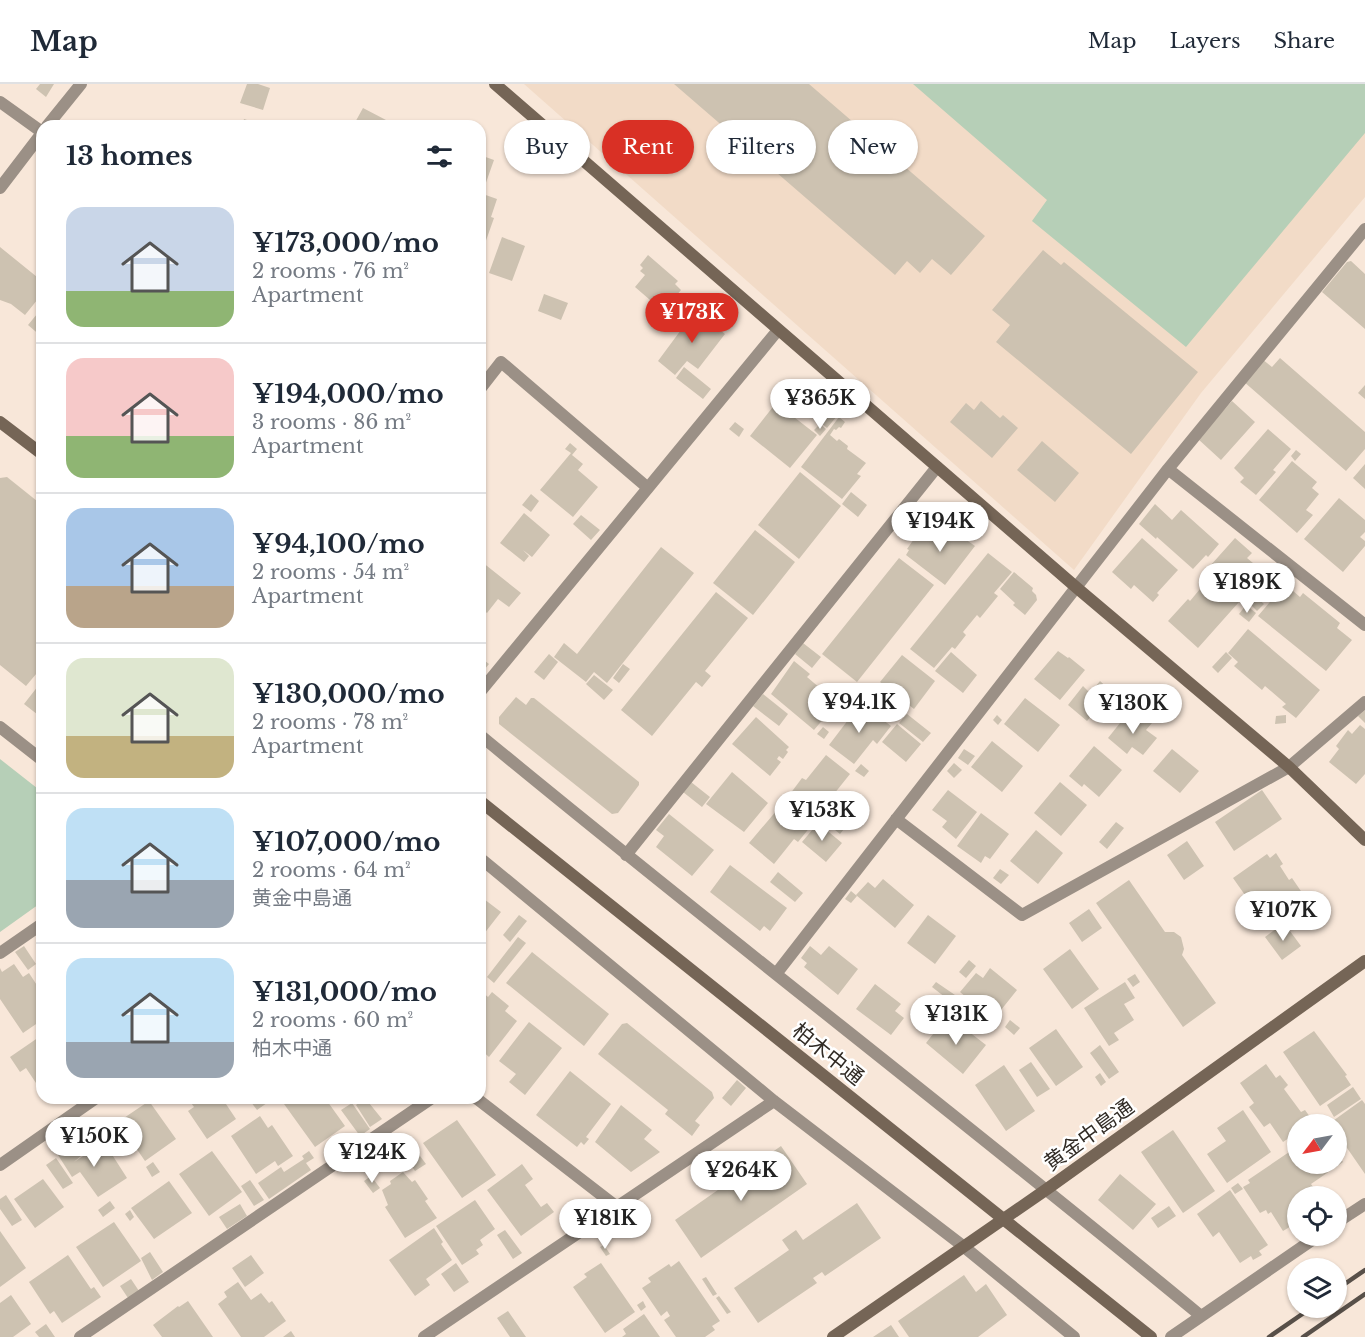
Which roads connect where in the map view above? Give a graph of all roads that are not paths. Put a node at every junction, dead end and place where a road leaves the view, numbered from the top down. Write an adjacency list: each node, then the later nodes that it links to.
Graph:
1 (81, 84): 4 (street)
2 (495, 84): 9 (street)
3 (0, 102): 5 (street)
4 (52, 120)
5 (36, 129)
6 (36, 141): 7 (street)
7 (0, 188)
8 (1365, 229): 14 (street)
9 (778, 330): 13 (street); 15 (street)
10 (486, 381): 15 (street)
11 (0, 422): 12 (street)
12 (36, 449)
13 (937, 467): 16 (street); 27 (street)
14 (1168, 469): 16 (street); 17 (street)
15 (648, 488): 18 (street)
16 (1077, 588): 23 (street); 25 (street)
17 (1365, 625)
18 (486, 685)
19 (1365, 702): 23 (street)
20 (0, 727): 22 (street)
21 (486, 740): 27 (street)
22 (36, 755)
23 (1289, 767): 25 (street); 26 (street)
24 (486, 806): 49 (street, 柏木中通, bridge)
25 (897, 819): 32 (street)
26 (1365, 840)
27 (626, 855): 32 (street)
28 (486, 863): 33 (street)
29 (36, 928): 30 (street)
30 (0, 953)
31 (1365, 961): 38 (street, 黄金中島通)
32 (776, 974): 38 (street)
33 (774, 1101): 40 (street); 42 (street)
34 (87, 1104): 37 (street)
35 (423, 1104): 45 (street)
36 (484, 1104): 40 (street)
37 (0, 1165)
38 (1047, 1189): 42 (street, 黄金中島通); 44 (street)
39 (1365, 1204): 41 (street)
40 (617, 1207): 46 (street)
41 (1347, 1216)
42 (963, 1246): 47 (street, 黄金中島通); 48 (street)
43 (1303, 1246): 44 (street)
44 (1201, 1316): 50 (street)
45 (80, 1337)
46 (424, 1337)
47 (833, 1337)
48 (1074, 1337)
49 (1151, 1337)
50 (1171, 1337)

